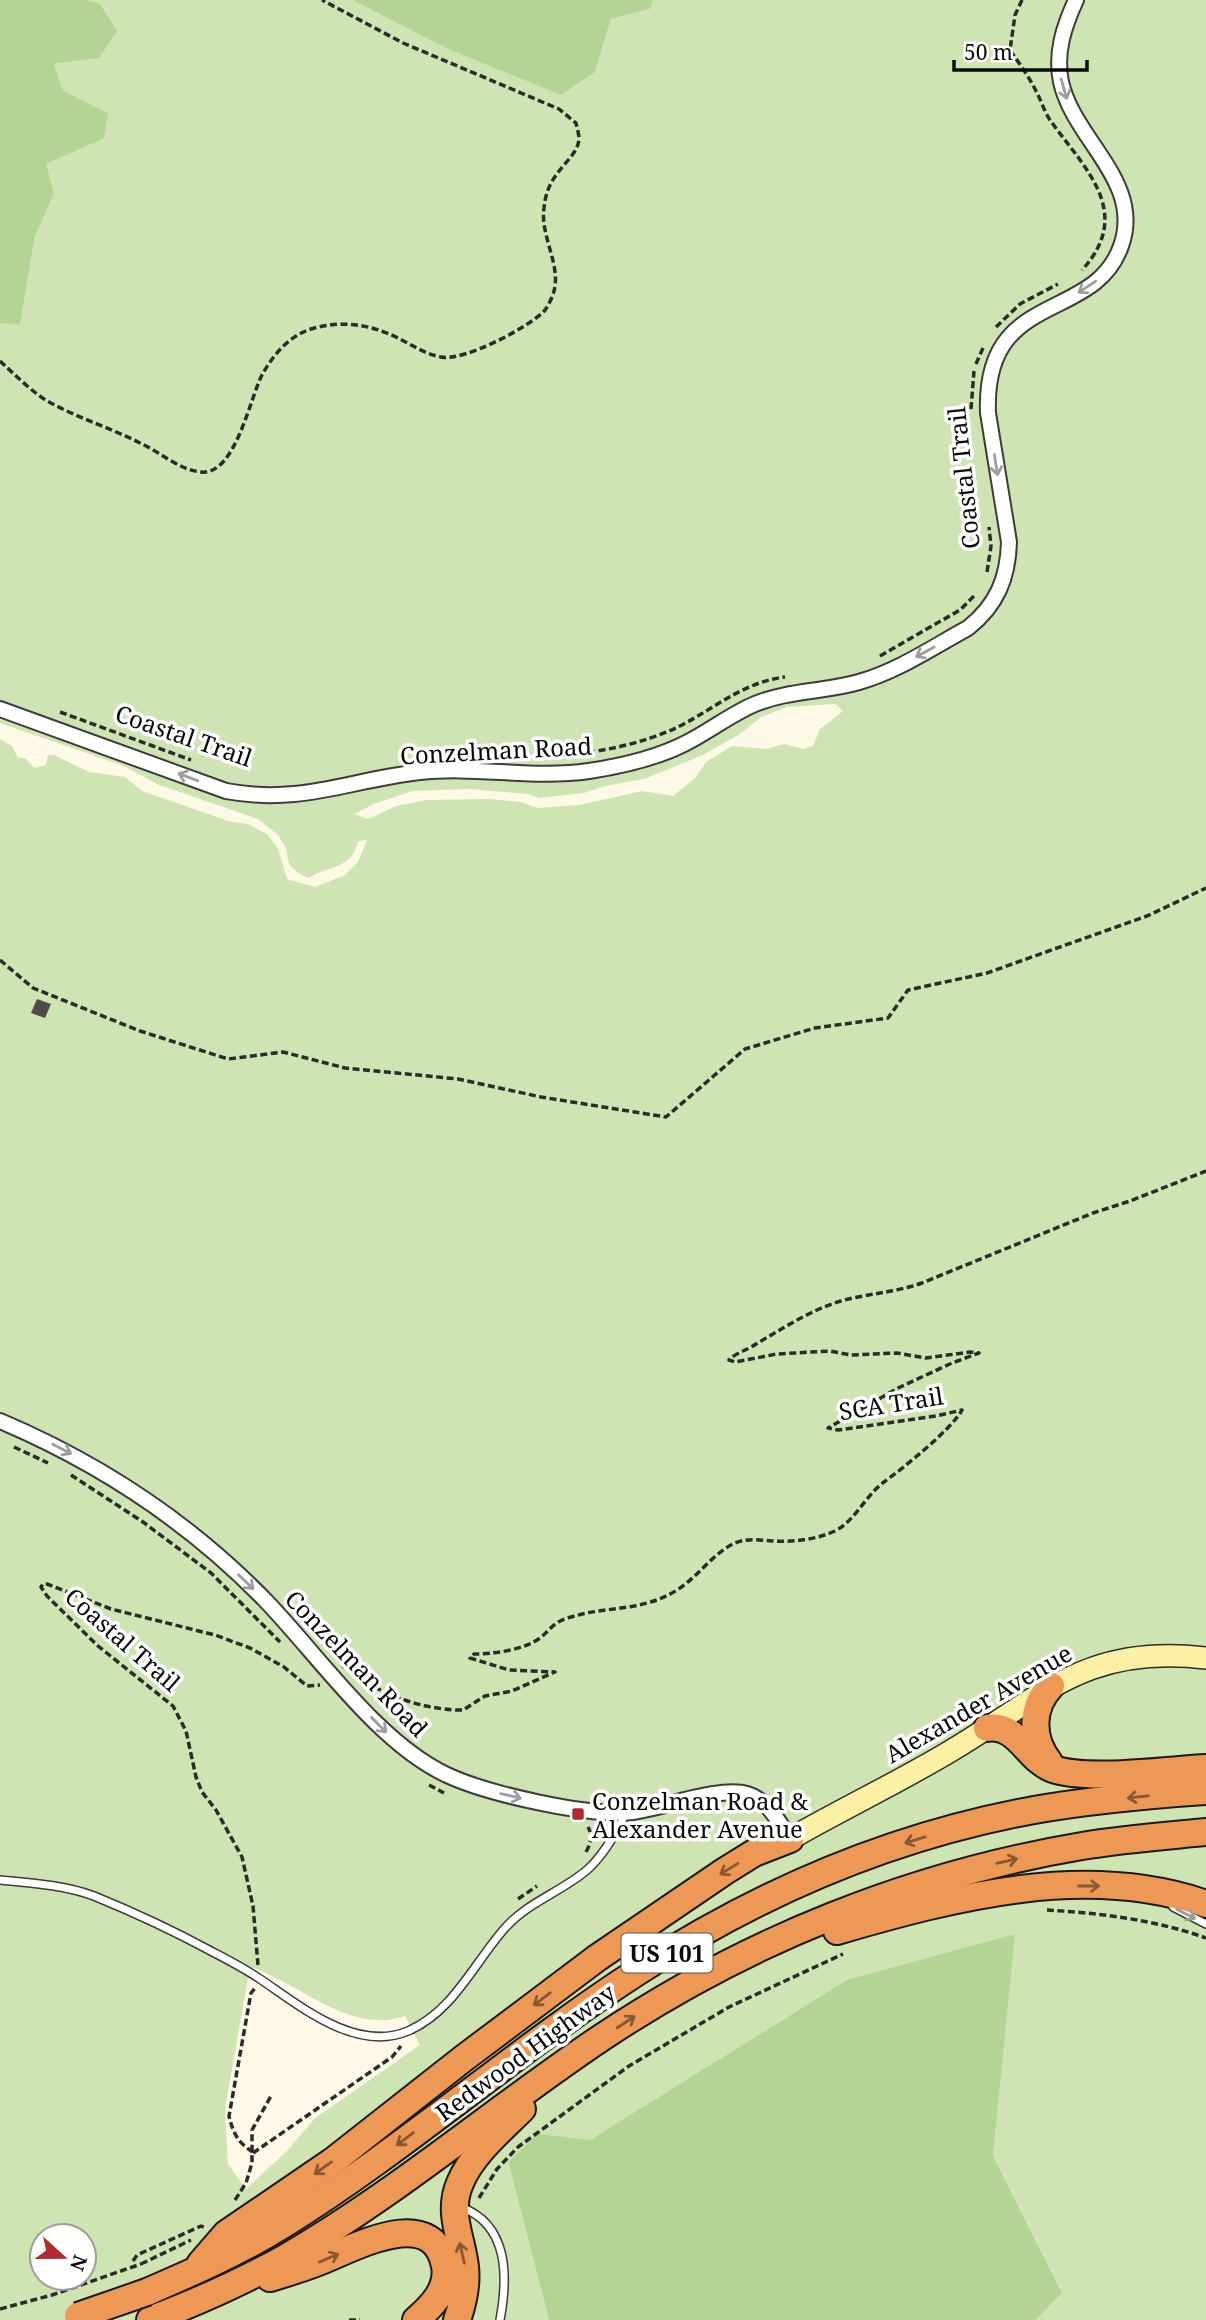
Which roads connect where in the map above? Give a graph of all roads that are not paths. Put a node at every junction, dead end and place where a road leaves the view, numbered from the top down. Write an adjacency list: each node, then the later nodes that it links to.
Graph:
1 (1076, 0): 2 (street, Conzelman Road, one-way to 2)
2 (0, 709)
3 (0, 1421): 10 (street, Conzelman Road, one-way to 10)
4 (1206, 1658): 5 (main road, Alexander Avenue)
5 (1051, 1686): 6 (main road, Alexander Avenue); 8 (highway)
6 (987, 1728): 8 (highway); 12 (main road, Alexander Avenue)
7 (1206, 1768): 8 (highway)
8 (1062, 1772)
9 (1206, 1791): 20 (highway, Redwood Highway / US 101, one-way to 20)
10 (626, 1813): 12 (street, Conzelman Road); 13 (lane)
11 (1206, 1832): 17 (highway, Redwood Highway / US 101, one-way to 11)
12 (790, 1839): 20 (highway, one-way to 20)
13 (0, 1880)
14 (1121, 1886): 15 (highway); 16 (lane, one-way to 16); 17 (highway, one-way to 14)
15 (1206, 1904)
16 (1206, 1924)
17 (736, 1959): 18 (highway, Redwood Highway / US 101, one-way to 17)
18 (569, 2060): 19 (highway); 21 (highway, Redwood Highway / US 101)
19 (463, 2208): 25 (highway, one-way to 19); 26 (lane)
20 (195, 2271): 22 (highway, Redwood Highway / US 101, bridge)
21 (217, 2292): 23 (highway, Redwood Highway / US 101); 24 (highway, one-way to 24)
22 (64, 2320)
23 (150, 2320)
24 (416, 2320)
25 (457, 2320)
26 (500, 2320)

